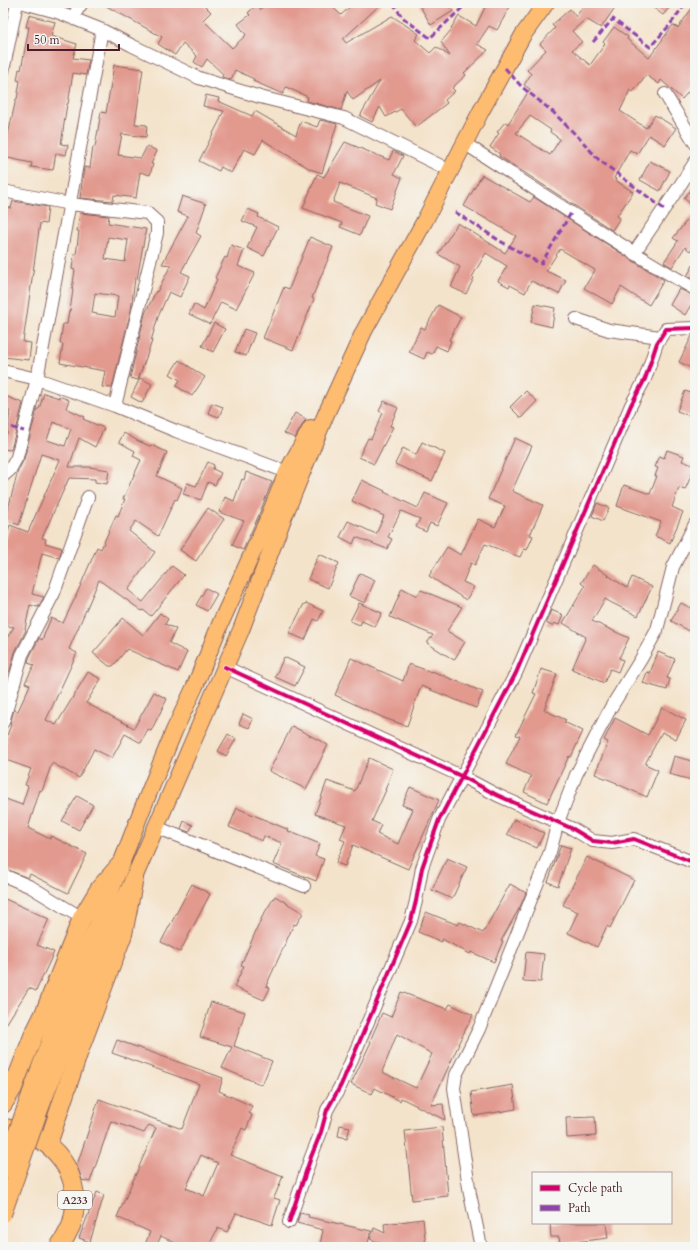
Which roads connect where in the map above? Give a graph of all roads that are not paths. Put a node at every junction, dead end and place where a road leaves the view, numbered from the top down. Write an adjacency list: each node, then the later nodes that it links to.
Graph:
1 (17, 3): 8 (street)
2 (24, 3): 6 (street)
3 (82, 3): 6 (street)
4 (537, 3): 13 (main road)
5 (546, 3): 10 (main road)
6 (72, 18): 7 (street)
7 (102, 30): 13 (street); 15 (street)
8 (3, 71)
9 (665, 94): 11 (street)
10 (464, 143): 16 (street); 24 (main road)
11 (695, 143)
12 (695, 162): 16 (street)
13 (441, 166): 24 (main road)
14 (3, 191): 15 (street)
15 (70, 204): 22 (street); 23 (street)
16 (634, 253): 17 (street)
17 (695, 289)
18 (576, 319): 20 (street)
19 (695, 328): 20 (street)
20 (660, 338): 30 (street)
21 (3, 371): 22 (street)
22 (37, 379): 23 (street); 25 (street)
23 (115, 406): 24 (street)
24 (295, 472): 28 (main road); 34 (main road)
25 (3, 476)
26 (88, 497): 29 (street)
27 (695, 524): 31 (street)
28 (225, 667): 30 (street); 32 (main road)
29 (3, 722)
30 (463, 777): 31 (street); 47 (street)
31 (558, 822): 33 (street); 49 (street)
32 (156, 827): 36 (main road); 37 (street)
33 (695, 863)
34 (121, 864): 38 (highway); 42 (main road)
35 (3, 875): 38 (street)
36 (134, 878): 42 (main road); 44 (highway)
37 (304, 886)
38 (82, 918): 39 (highway)
39 (33, 1036): 40 (highway); 41 (highway)
40 (3, 1076)
41 (3, 1104)
42 (32, 1112): 45 (main road, bridge); 46 (main road, bridge)
43 (3, 1128): 44 (highway, A233)
44 (48, 1144): 48 (highway, A233)
45 (3, 1171)
46 (3, 1214)
47 (289, 1222)
48 (59, 1247)
49 (481, 1247)

